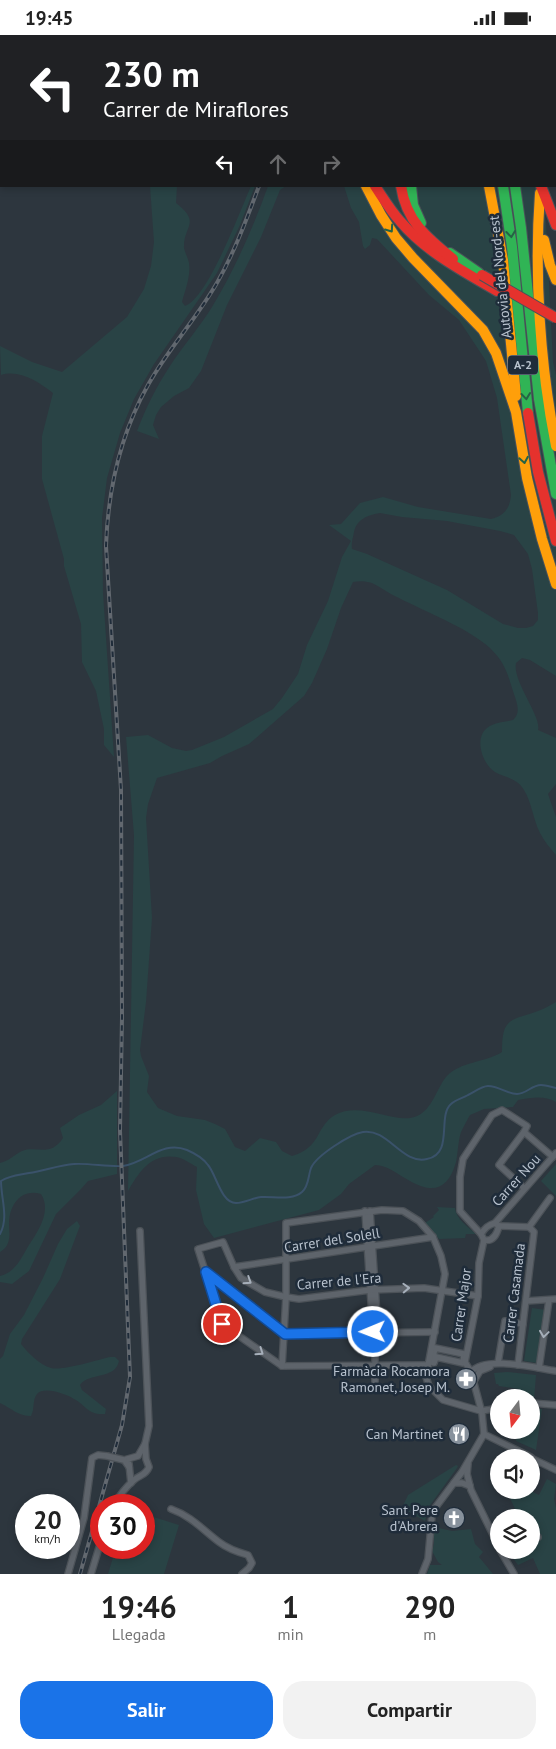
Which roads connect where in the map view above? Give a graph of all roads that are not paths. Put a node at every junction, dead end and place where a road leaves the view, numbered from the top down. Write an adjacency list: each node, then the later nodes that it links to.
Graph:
1 (367, 187): 16 (highway, one-way to 16)
2 (376, 187): 12 (highway)
3 (401, 187): 12 (highway)
4 (411, 187): 12 (highway)
5 (489, 187): 11 (highway)
6 (494, 187): 11 (highway)
7 (503, 187): 19 (highway, Autovia del Nord-est / A-2, one-way to 19)
8 (515, 187): 18 (highway, Autovia del Nord-est / A-2)
9 (540, 189): 10 (highway); 13 (highway); 17 (highway)
10 (555, 221)
11 (498, 229): 16 (highway)
12 (480, 278): 14 (highway, bridge); 15 (highway)
13 (556, 280)
14 (556, 318)
15 (556, 324)
16 (516, 412): 20 (highway, one-way to 20)
17 (556, 446)
18 (556, 494)
19 (556, 541)
20 (556, 584)
21 (524, 1132): 22 (street); 23 (street); 32 (street)
22 (555, 1155): 23 (street, Carrer Nou)
23 (524, 1188): 27 (street, Carrer Nou)
24 (550, 1198): 26 (street)
25 (367, 1211): 31 (street); 33 (street); 34 (street)
26 (538, 1214): 28 (street); 30 (street)
27 (497, 1225): 28 (street); 32 (street); 32 (street)
28 (529, 1227): 30 (street, Carrer Casamada)
29 (140, 1231): 65 (street)
30 (534, 1232): 42 (street, Carrer Casamada)
31 (433, 1237): 33 (street, Carrer del Solell); 38 (street)
32 (483, 1237): 39 (street, Carrer Major)
33 (370, 1247): 34 (street, Carrer del Solell); 37 (street)
34 (287, 1260): 35 (street, Carrer del Solell); 40 (street)
35 (234, 1267): 36 (street, Carrer de l'Era); 40 (street, Carrer de l'Era, one-way to 40)
36 (206, 1272): 46 (street); 53 (street, one-way to 53)
37 (373, 1289): 38 (street, Carrer de l'Era, one-way to 38); 40 (street, Carrer de l'Era); 45 (street)
38 (443, 1291): 39 (street, Carrer de l'Era); 44 (street)
39 (478, 1296): 57 (street, Carrer Major)
40 (286, 1297): 46 (street)
41 (553, 1300): 42 (street); 54 (street, one-way to 54)
42 (526, 1301): 43 (street, Carrer Casamada)
43 (523, 1324): 48 (street); 52 (street, Carrer Casamada)
44 (435, 1331): 45 (street); 51 (street)
45 (376, 1332): 46 (street); 50 (street)
46 (285, 1334): 53 (street)
47 (463, 1363): 47 (street)
48 (498, 1363): 49 (street); 57 (street)
49 (507, 1364): 52 (street); 55 (street)
50 (375, 1365): 51 (street); 53 (street); 58 (street)
51 (428, 1365): 63 (street)
52 (518, 1365): 54 (street)
53 (282, 1366)
54 (540, 1368): 56 (street)
55 (480, 1371): 57 (street); 59 (street)
56 (556, 1371)
57 (471, 1372): 59 (street, Carrer Major)
58 (375, 1382)
59 (473, 1382): 63 (street, Carrer Major)
60 (540, 1404): 61 (street)
61 (556, 1405)
62 (490, 1410): 63 (street)
63 (481, 1411): 64 (street, Carrer Major)
64 (484, 1434): 66 (street); 69 (street)
65 (145, 1444): 67 (street); 68 (street)
66 (513, 1449)
67 (135, 1457): 68 (street); 70 (street); 72 (street)
68 (146, 1459): 74 (street)
69 (470, 1459): 76 (street); 77 (street)
70 (124, 1460): 72 (street); 83 (street, bridge)
71 (540, 1462): 73 (street)
72 (130, 1469): 74 (street); 75 (street)
73 (556, 1470)
74 (140, 1476): 75 (street)
75 (131, 1483): 78 (street)
76 (454, 1483): 77 (street); 86 (street)
77 (470, 1486): 80 (street)
78 (121, 1494)
79 (171, 1509): 85 (street)
80 (490, 1528)
81 (96, 1559): 84 (street)
82 (506, 1559): 87 (street)
83 (68, 1574)
84 (92, 1574)
85 (242, 1574)
86 (422, 1574)
87 (514, 1574)

